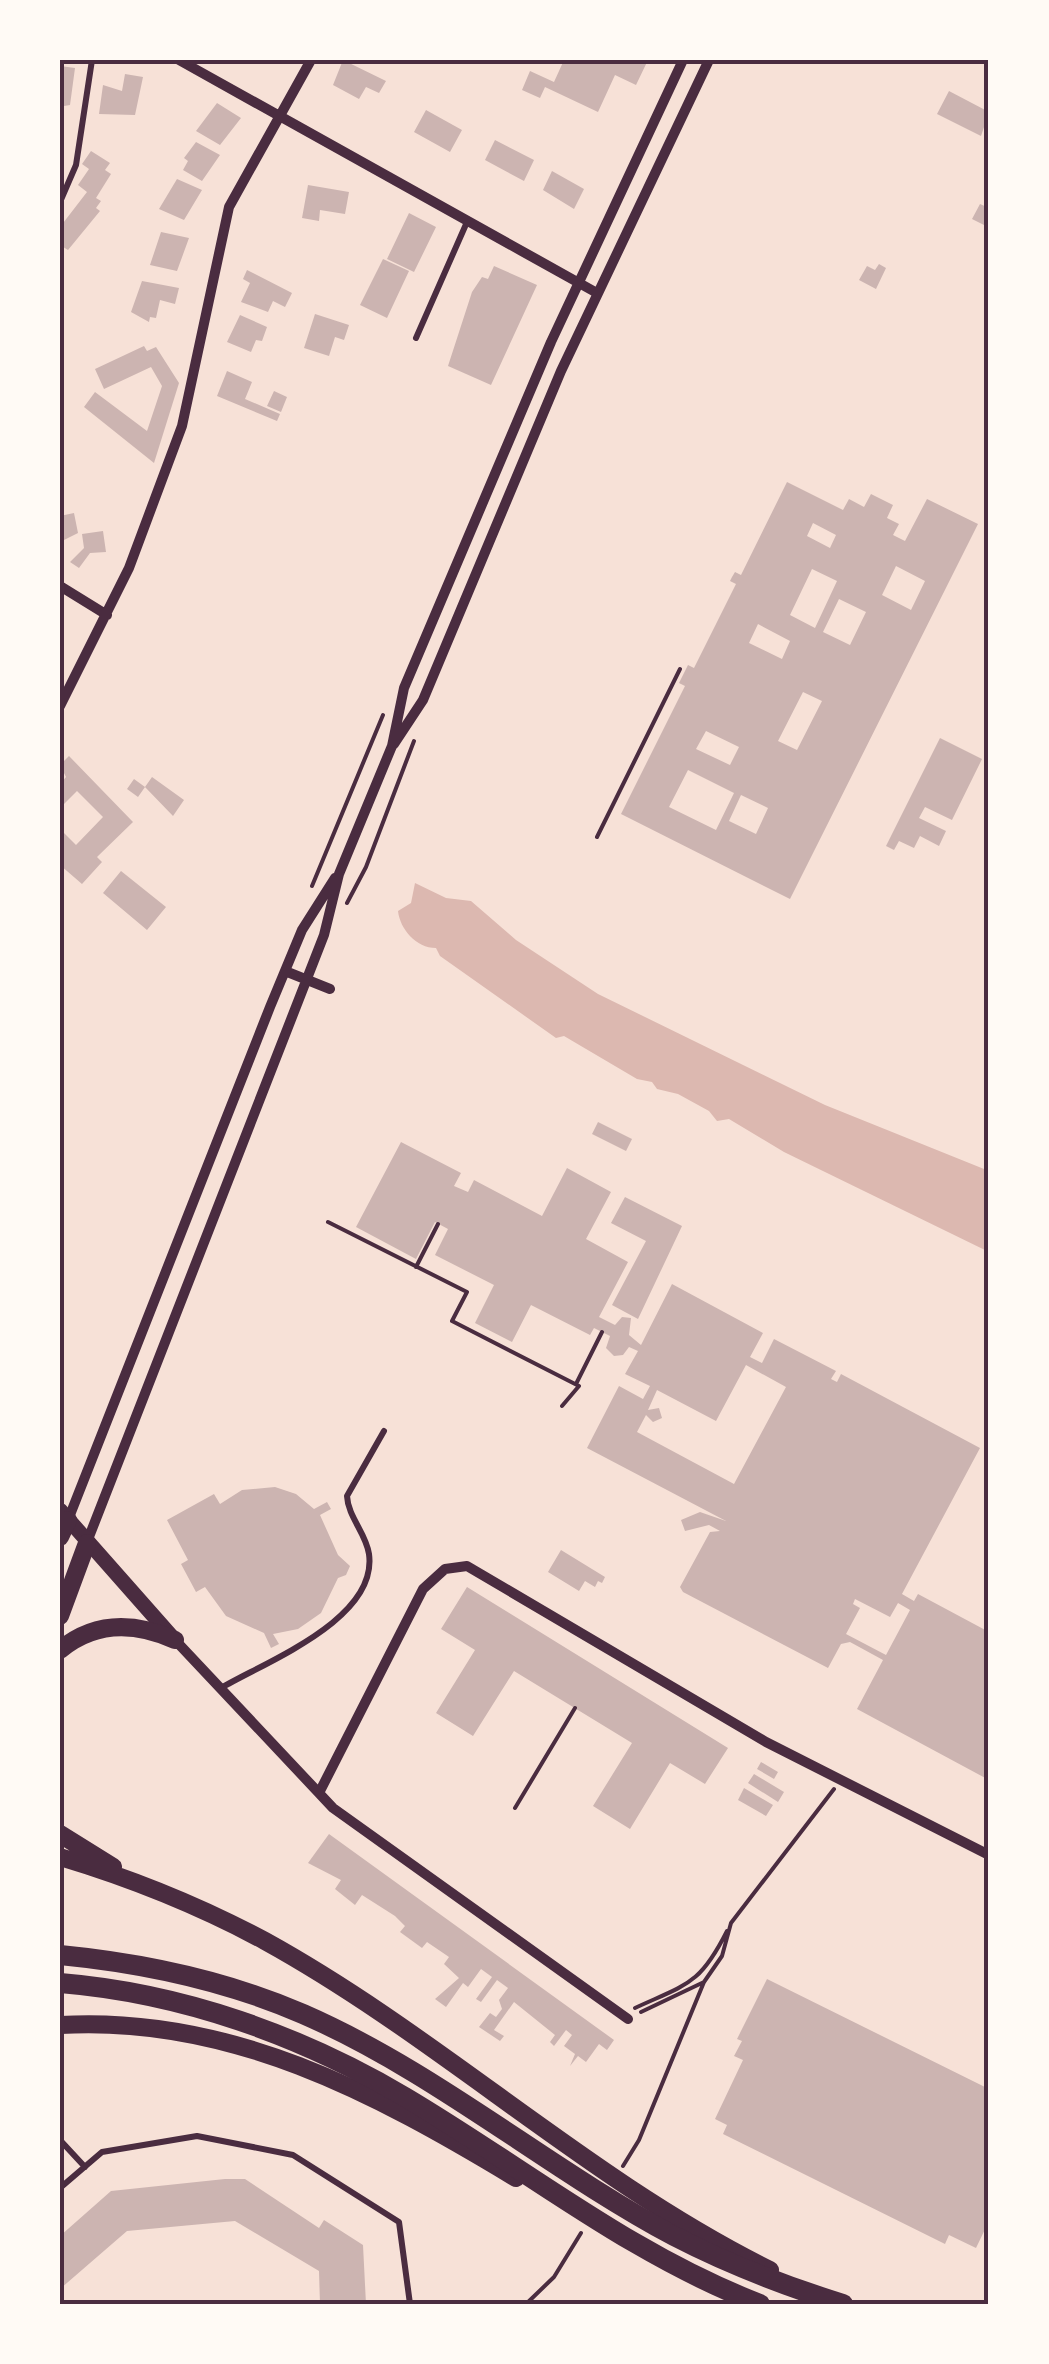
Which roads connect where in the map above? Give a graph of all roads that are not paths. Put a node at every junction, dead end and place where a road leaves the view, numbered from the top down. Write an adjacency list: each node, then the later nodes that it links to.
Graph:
1 (92, 60): 7 (lane)
2 (179, 60): 6 (street)
3 (311, 60): 6 (street)
4 (683, 60): 9 (street)
5 (709, 60): 10 (street)
6 (279, 116): 8 (street); 15 (street)
7 (60, 202)
8 (467, 222): 9 (street); 11 (lane)
9 (577, 284): 10 (street); 12 (street)
10 (597, 292): 13 (street)
11 (416, 338)
12 (480, 506): 13 (lane); 17 (street)
13 (501, 516): 17 (street)
14 (60, 586): 15 (street)
15 (107, 616): 16 (street)
16 (60, 706)
17 (392, 746): 18 (street)
18 (339, 874): 19 (street); 20 (street)
19 (285, 970): 20 (street); 23 (street)
20 (306, 979): 21 (street); 24 (street)
21 (330, 989)
22 (384, 1431): 28 (lane)
23 (62, 1522): 24 (street)
24 (86, 1542): 25 (main road); 26 (street)
25 (60, 1616)
26 (175, 1640): 27 (main road); 28 (street)
27 (60, 1650)
28 (221, 1688): 29 (street)
29 (319, 1793): 31 (street); 36 (street)
30 (60, 1834): 33 (main road)
31 (989, 1855)
32 (60, 1857): 33 (main road)
33 (139, 1884): 44 (main road)
34 (60, 1955): 44 (highway)
35 (60, 1982): 41 (highway)
36 (625, 2017)
37 (60, 2025): 41 (main road)
38 (60, 2140): 39 (lane)
39 (85, 2167): 40 (lane); 42 (lane)
40 (60, 2188)
41 (693, 2276): 43 (highway)
42 (410, 2304)
43 (760, 2304)
44 (846, 2304)

